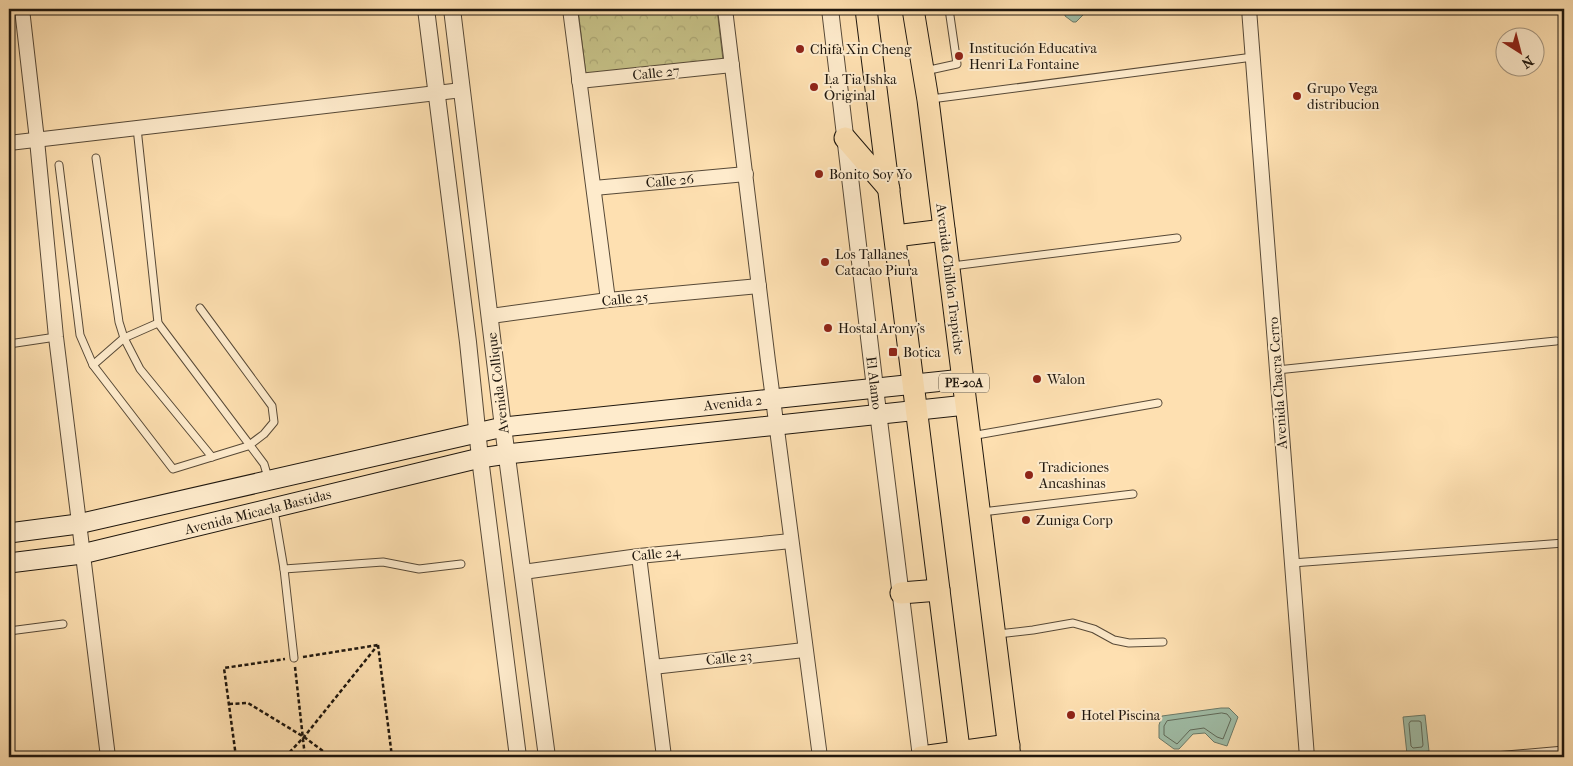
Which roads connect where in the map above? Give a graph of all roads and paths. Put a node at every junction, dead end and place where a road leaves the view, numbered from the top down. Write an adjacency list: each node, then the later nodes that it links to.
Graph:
1 (22, 9): 20 (street)
2 (426, 9): 16 (street)
3 (452, 9): 15 (street, Avenida Collique)
4 (570, 9): 14 (street)
5 (725, 9): 12 (street)
6 (830, 9): 19 (street, El Alamo)
7 (866, 9): 26 (main road)
8 (913, 9): 13 (main road, Avenida Chillón Trapiche / PE-20A)
9 (949, 9): 13 (lane)
10 (1249, 9): 11 (street, Avenida Chacra Cerro)
11 (1253, 57): 17 (lane); 41 (street, Avenida Chacra Cerro)
12 (732, 65): 14 (street, Calle 27); 24 (street)
13 (922, 72): 17 (main road, Avenida Chillón Trapiche / PE-20A)
14 (579, 81): 25 (street)
15 (462, 90): 16 (street); 34 (street, Avenida Collique)
16 (436, 93): 18 (street); 52 (street)
17 (928, 100): 27 (main road, Avenida Chillón Trapiche / PE-20A)
18 (137, 128): 20 (street); 35 (lane)
19 (846, 138): 26 (main road); 44 (street, El Alamo)
20 (37, 140): 21 (street); 36 (street)
21 (9, 143)
22 (96, 158): 37 (lane)
23 (59, 165): 40 (lane)
24 (746, 174): 25 (street, Calle 26); 31 (street)
25 (594, 188): 32 (street)
26 (889, 189): 28 (main road)
27 (944, 230): 28 (main road); 30 (main road, Avenida Chillón Trapiche / PE-20A)
28 (895, 236): 43 (main road)
29 (1177, 238): 30 (lane)
30 (949, 266): 42 (main road, Avenida Chillón Trapiche / PE-20A)
31 (759, 286): 32 (street, Calle 25); 45 (street)
32 (608, 300): 34 (street, Calle 25)
33 (200, 308): 54 (lane)
34 (491, 316): 51 (street, Avenida Collique)
35 (158, 323): 37 (lane); 54 (lane)
36 (56, 337): 39 (lane); 64 (street)
37 (124, 338): 40 (lane); 57 (lane)
38 (1556, 342): 41 (lane)
39 (9, 344)
40 (92, 365): 57 (lane)
41 (1277, 370): 71 (street, Avenida Chacra Cerro)
42 (963, 379): 43 (main road, Avenida 2); 47 (main road, Avenida Chillón Trapiche / PE-20A)
43 (913, 384): 44 (main road, Avenida 2); 48 (main road)
44 (875, 388): 45 (main road, Avenida 2); 49 (street, El Alamo)
45 (773, 398): 50 (street); 51 (main road, Avenida 2)
46 (1158, 403): 53 (lane)
47 (966, 405): 48 (main road, Avenida 2); 53 (main road, Avenida Chillón Trapiche / PE-20A)
48 (917, 411): 49 (main road, Avenida 2); 75 (main road)
49 (878, 415): 50 (main road, Avenida 2); 76 (street, El Alamo)
50 (777, 425): 56 (main road, Avenida 2); 66 (street)
51 (503, 427): 52 (main road, Avenida Micaela Bastidas); 56 (street, Avenida Collique)
52 (478, 431): 55 (main road, Avenida Micaela Bastidas); 58 (street)
53 (970, 436): 63 (main road, Avenida Chillón Trapiche / PE-20A)
54 (248, 446): 57 (lane); 60 (lane)
55 (401, 450): 59 (main road); 60 (main road, Avenida Micaela Bastidas)
56 (507, 454): 58 (main road, Avenida Micaela Bastidas); 74 (street, Avenida Collique)
57 (212, 457)
58 (480, 458): 59 (main road, Avenida Micaela Bastidas); 96 (street)
59 (410, 475): 62 (main road, Avenida Micaela Bastidas)
60 (269, 481): 62 (main road); 64 (main road, Avenida Micaela Bastidas)
61 (1133, 494): 63 (lane)
62 (274, 508): 68 (main road, Avenida Micaela Bastidas); 73 (lane)
63 (980, 512): 79 (main road, Avenida Chillón Trapiche / PE-20A)
64 (78, 524): 65 (main road, Avenida Micaela Bastidas); 68 (street)
65 (9, 533)
66 (791, 541): 69 (street, Calle 24); 82 (street)
67 (1564, 544): 71 (lane)
68 (82, 554): 70 (main road, Avenida Micaela Bastidas); 90 (street)
69 (639, 556): 74 (street, Calle 24); 84 (street)
70 (9, 563)
71 (1292, 563): 101 (street, Avenida Chacra Cerro)
72 (462, 564): 73 (lane)
73 (284, 569): 83 (lane)
74 (522, 572): 97 (street, Avenida Collique)
75 (939, 590): 76 (main road); 89 (main road)
76 (901, 593): 100 (street, El Alamo)
77 (63, 624): 78 (lane)
78 (9, 631)
79 (995, 634): 80 (lane); 88 (main road, Avenida Chillón Trapiche / PE-20A)
80 (1163, 642)
81 (378, 645): 83 (path); 86 (path); 95 (path)
82 (804, 650): 84 (street, Calle 23); 99 (street)
83 (294, 658): 85 (path); 86 (path)
84 (653, 666): 98 (street)
85 (229, 704): 86 (path); 91 (path)
86 (304, 737): 92 (path); 93 (path); 94 (path)
87 (1564, 750): 102 (lane)
88 (1010, 751): 89 (main road)
89 (959, 754): 100 (main road)
90 (108, 757)
91 (236, 757)
92 (285, 757)
93 (305, 757)
94 (331, 757)
95 (392, 757)
96 (518, 757)
97 (547, 757)
98 (664, 757)
99 (820, 757)
100 (921, 757)
101 (1307, 757)
102 (1484, 757)

